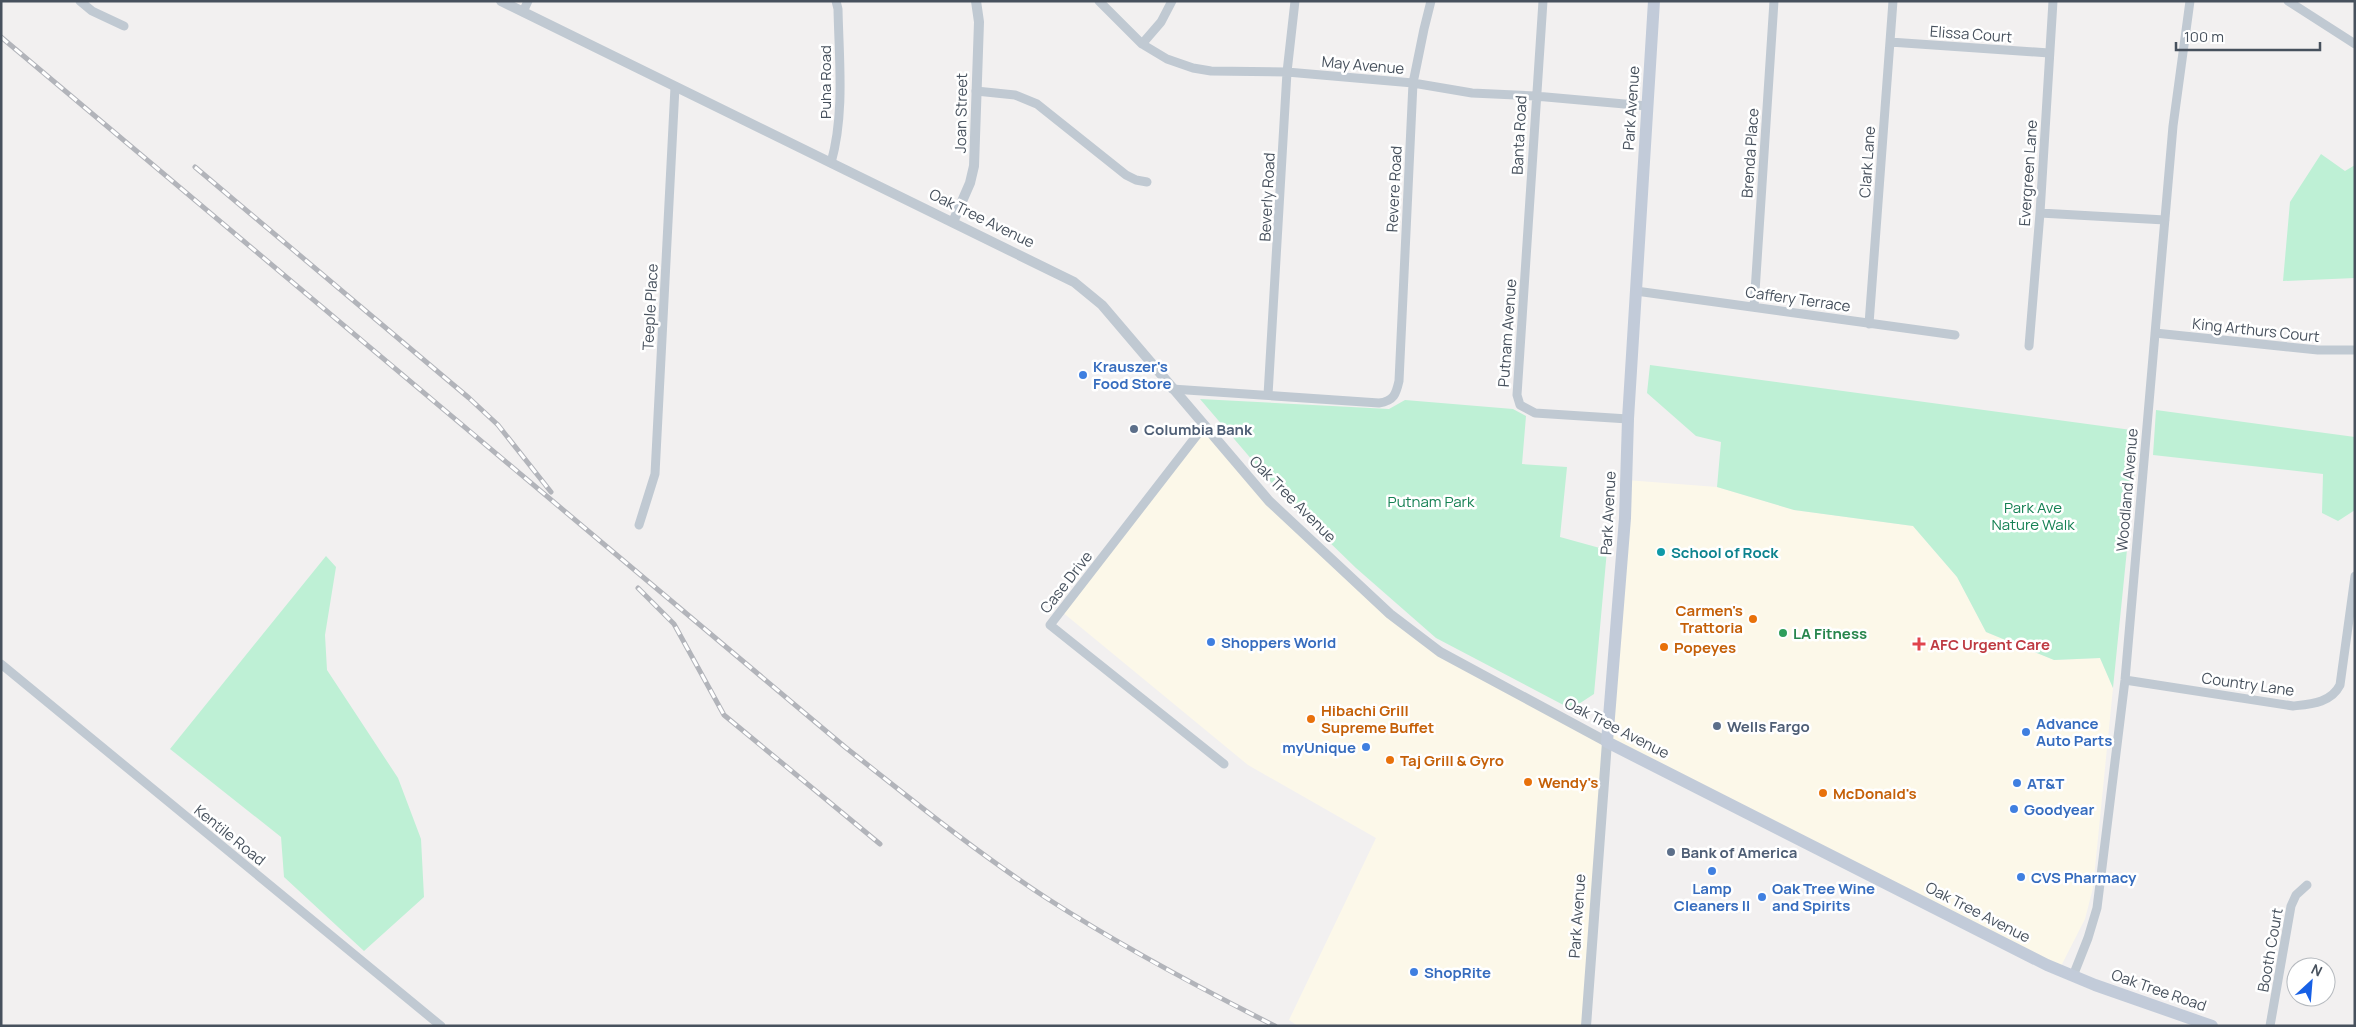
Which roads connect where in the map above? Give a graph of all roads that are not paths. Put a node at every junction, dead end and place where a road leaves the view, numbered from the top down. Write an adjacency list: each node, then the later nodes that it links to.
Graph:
1 (80, 1): 18 (street)
2 (501, 1): 17 (street, Oak Tree Avenue)
3 (528, 1): 17 (street)
4 (836, 1): 29 (street, Puha Road)
5 (976, 1): 26 (street, Joan Street)
6 (1099, 1): 20 (street, May Avenue)
7 (1172, 1): 20 (street)
8 (1295, 1): 23 (street, Beverly Road)
9 (1432, 1): 24 (street, Revere Road)
10 (1543, 1): 27 (street, Banta Road)
11 (1654, 1): 28 (main road, Park Avenue)
12 (1774, 1): 36 (street, Brenda Place)
13 (1892, 1): 19 (street, Clark Lane)
14 (2053, 1): 22 (street, Evergreen Lane)
15 (2190, 1): 32 (street, Woodland Avenue)
16 (2288, 1): 21 (street)
17 (523, 12): 25 (street, Oak Tree Avenue)
18 (124, 26)
19 (1890, 42): 22 (street, Elissa Court); 37 (street, Clark Lane)
20 (1142, 44): 23 (street, May Avenue)
21 (2355, 44)
22 (2049, 53): 31 (street, Evergreen Lane)
23 (1287, 72): 24 (street, May Avenue); 43 (street, Beverly Road)
24 (1413, 83): 27 (street, May Avenue); 43 (street, Revere Road)
25 (675, 86): 29 (street, Oak Tree Avenue); 46 (street, Teeple Place)
26 (976, 91): 30 (street); 33 (street, Joan Street)
27 (1535, 96): 28 (street, May Avenue); 34 (street, Banta Road)
28 (1647, 106): 35 (main road, Park Avenue)
29 (831, 163): 33 (street, Oak Tree Avenue)
30 (1147, 182)
31 (2040, 213): 32 (street); 40 (street, Evergreen Lane)
32 (2165, 220): 38 (street, Woodland Avenue)
33 (952, 222): 42 (street, Oak Tree Avenue)
34 (1525, 271): 44 (street, Putnam Avenue)
35 (1636, 291): 36 (street, Caffery Terrace); 44 (main road, Park Avenue)
36 (1754, 307): 37 (street, Caffery Terrace)
37 (1869, 324): 39 (street, Caffery Terrace)
38 (2155, 333): 41 (street, King Arthurs Court); 49 (street, Woodland Avenue)
39 (1955, 335)
40 (2028, 346)
41 (2355, 350)
42 (1172, 389): 43 (street); 45 (street, Oak Tree Avenue)
43 (1268, 395)
44 (1628, 419): 50 (main road, Park Avenue)
45 (1204, 426): 50 (street, Oak Tree Avenue); 51 (street, Case Drive)
46 (639, 525)
47 (2355, 576): 49 (street, Country Lane)
48 (1, 664): 55 (street, Kentile Road)
49 (2125, 680): 53 (street, Woodland Avenue)
50 (1607, 742): 53 (main road, Oak Tree Avenue); 56 (street, Park Avenue)
51 (1224, 764)
52 (2307, 885): 58 (street, Booth Court)
53 (2073, 976): 54 (main road, Oak Tree Avenue)
54 (2095, 985): 57 (main road, Oak Tree Road)
55 (441, 1026)
56 (1586, 1026)
57 (2212, 1026)
58 (2270, 1026)

